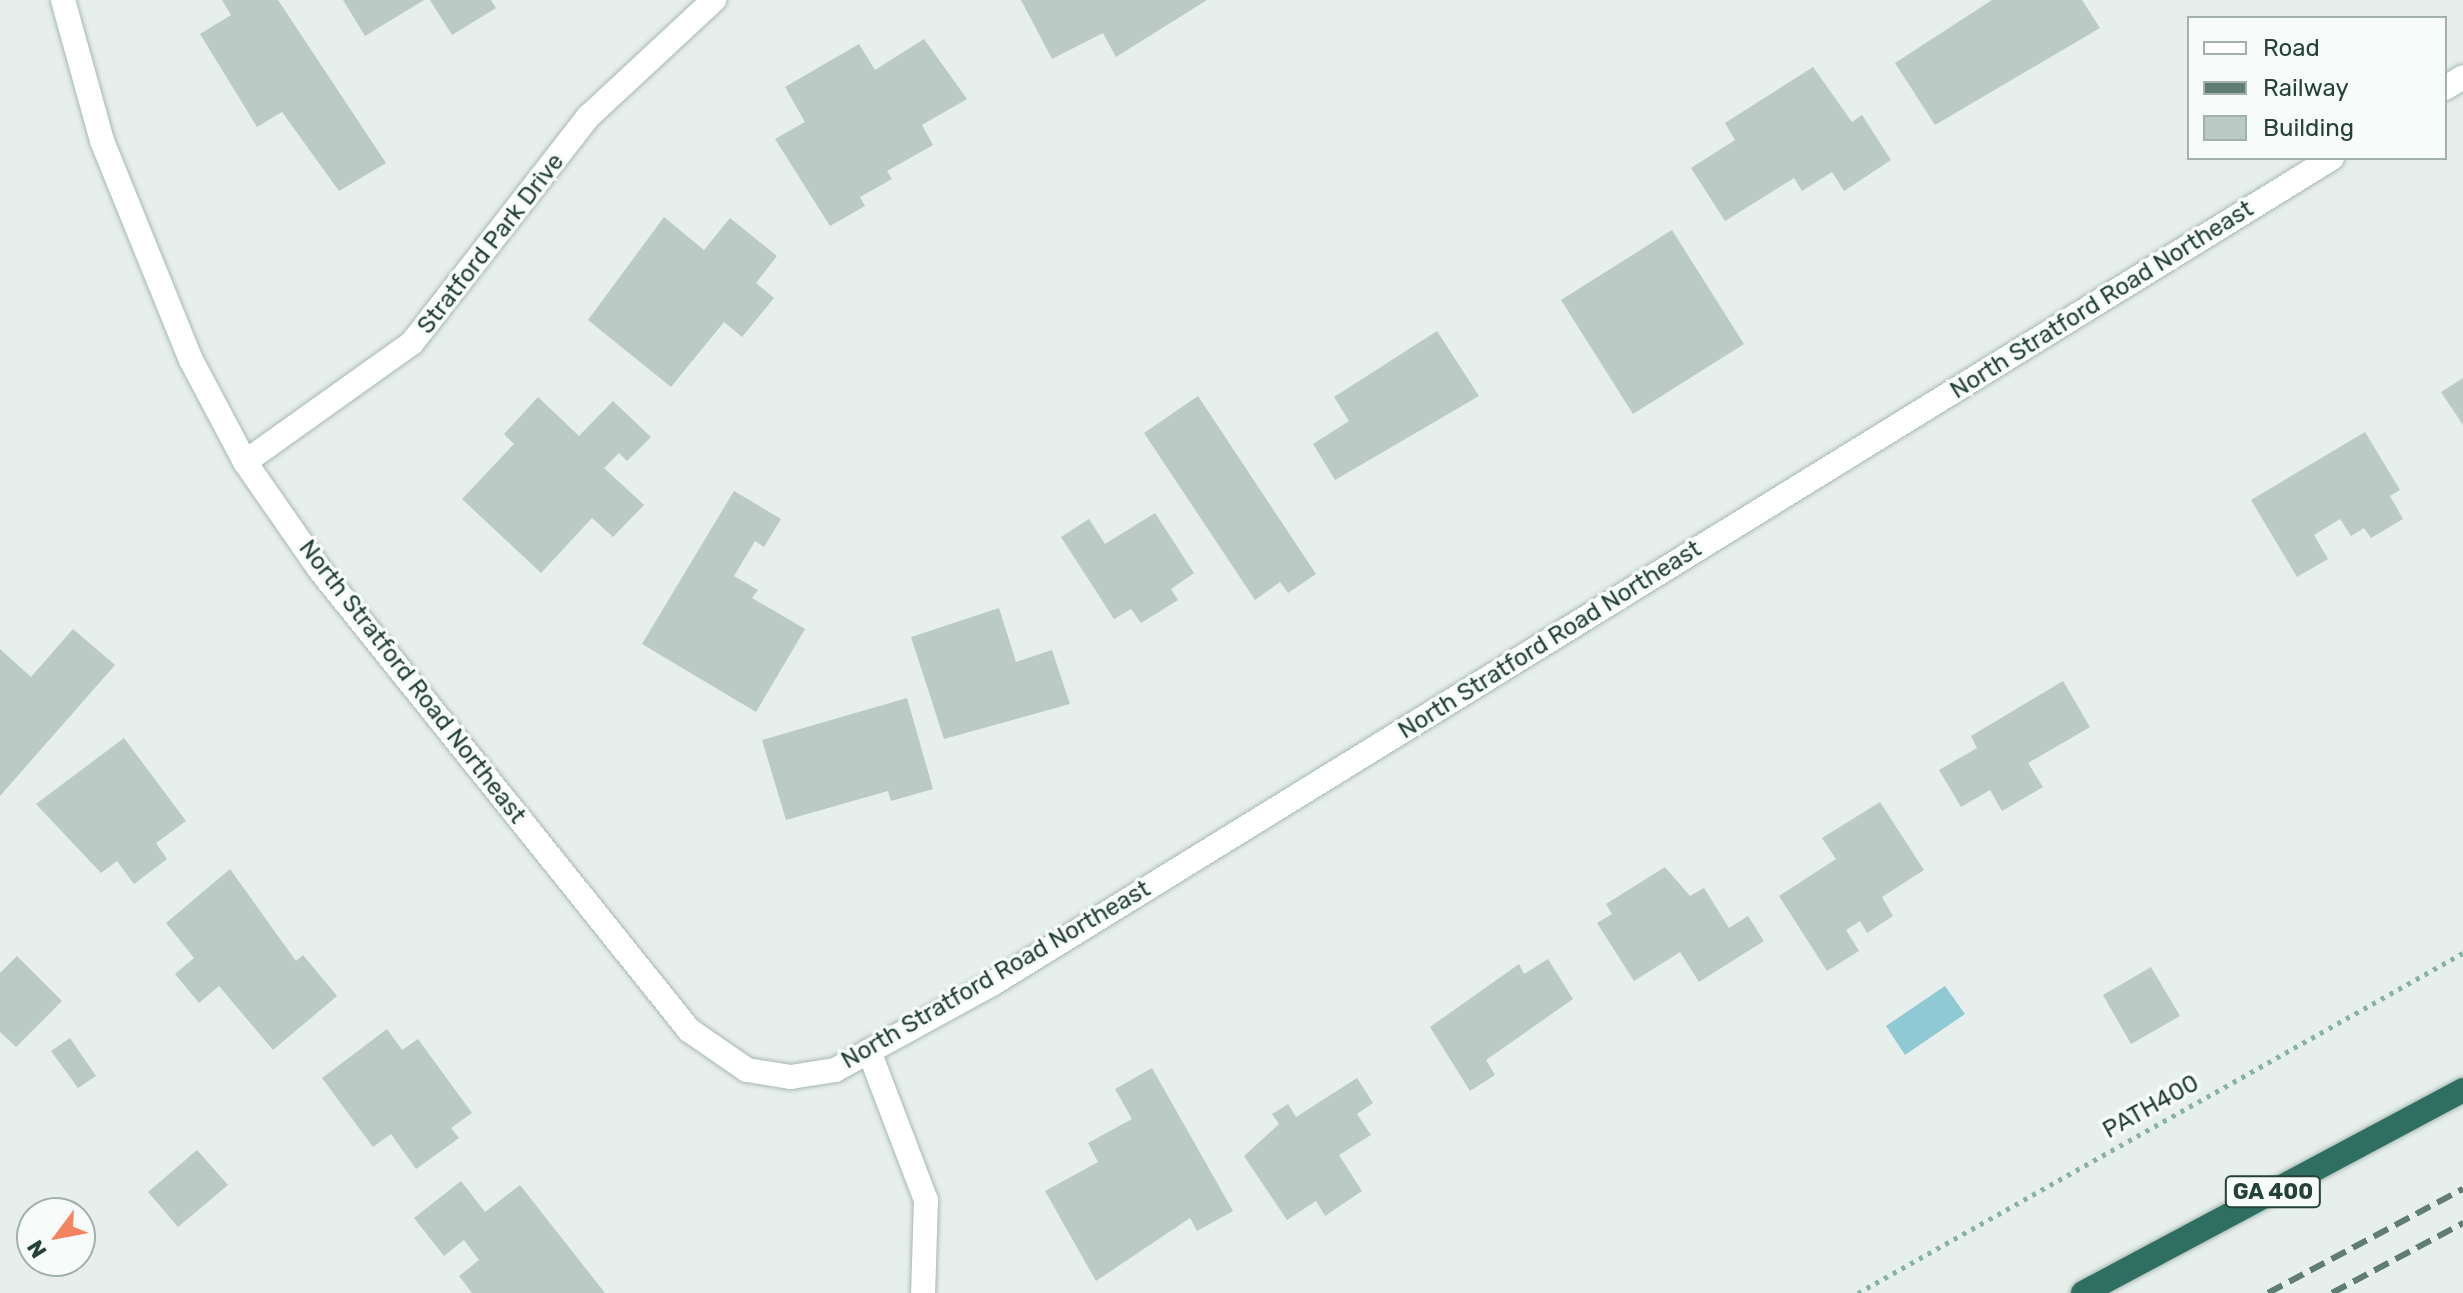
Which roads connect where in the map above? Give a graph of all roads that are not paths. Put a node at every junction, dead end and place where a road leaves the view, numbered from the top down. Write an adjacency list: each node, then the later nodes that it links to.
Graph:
1 (63, 0): 4 (street, North Stratford Road Northeast)
2 (714, 0): 4 (street, Stratford Park Drive)
3 (2329, 160): 5 (street, North Stratford Road Northeast)
4 (245, 462): 5 (street, North Stratford Road Northeast)
5 (869, 1051): 7 (street)
6 (2463, 1090): 8 (highway, GA 400)
7 (923, 1293)
8 (2083, 1293)

